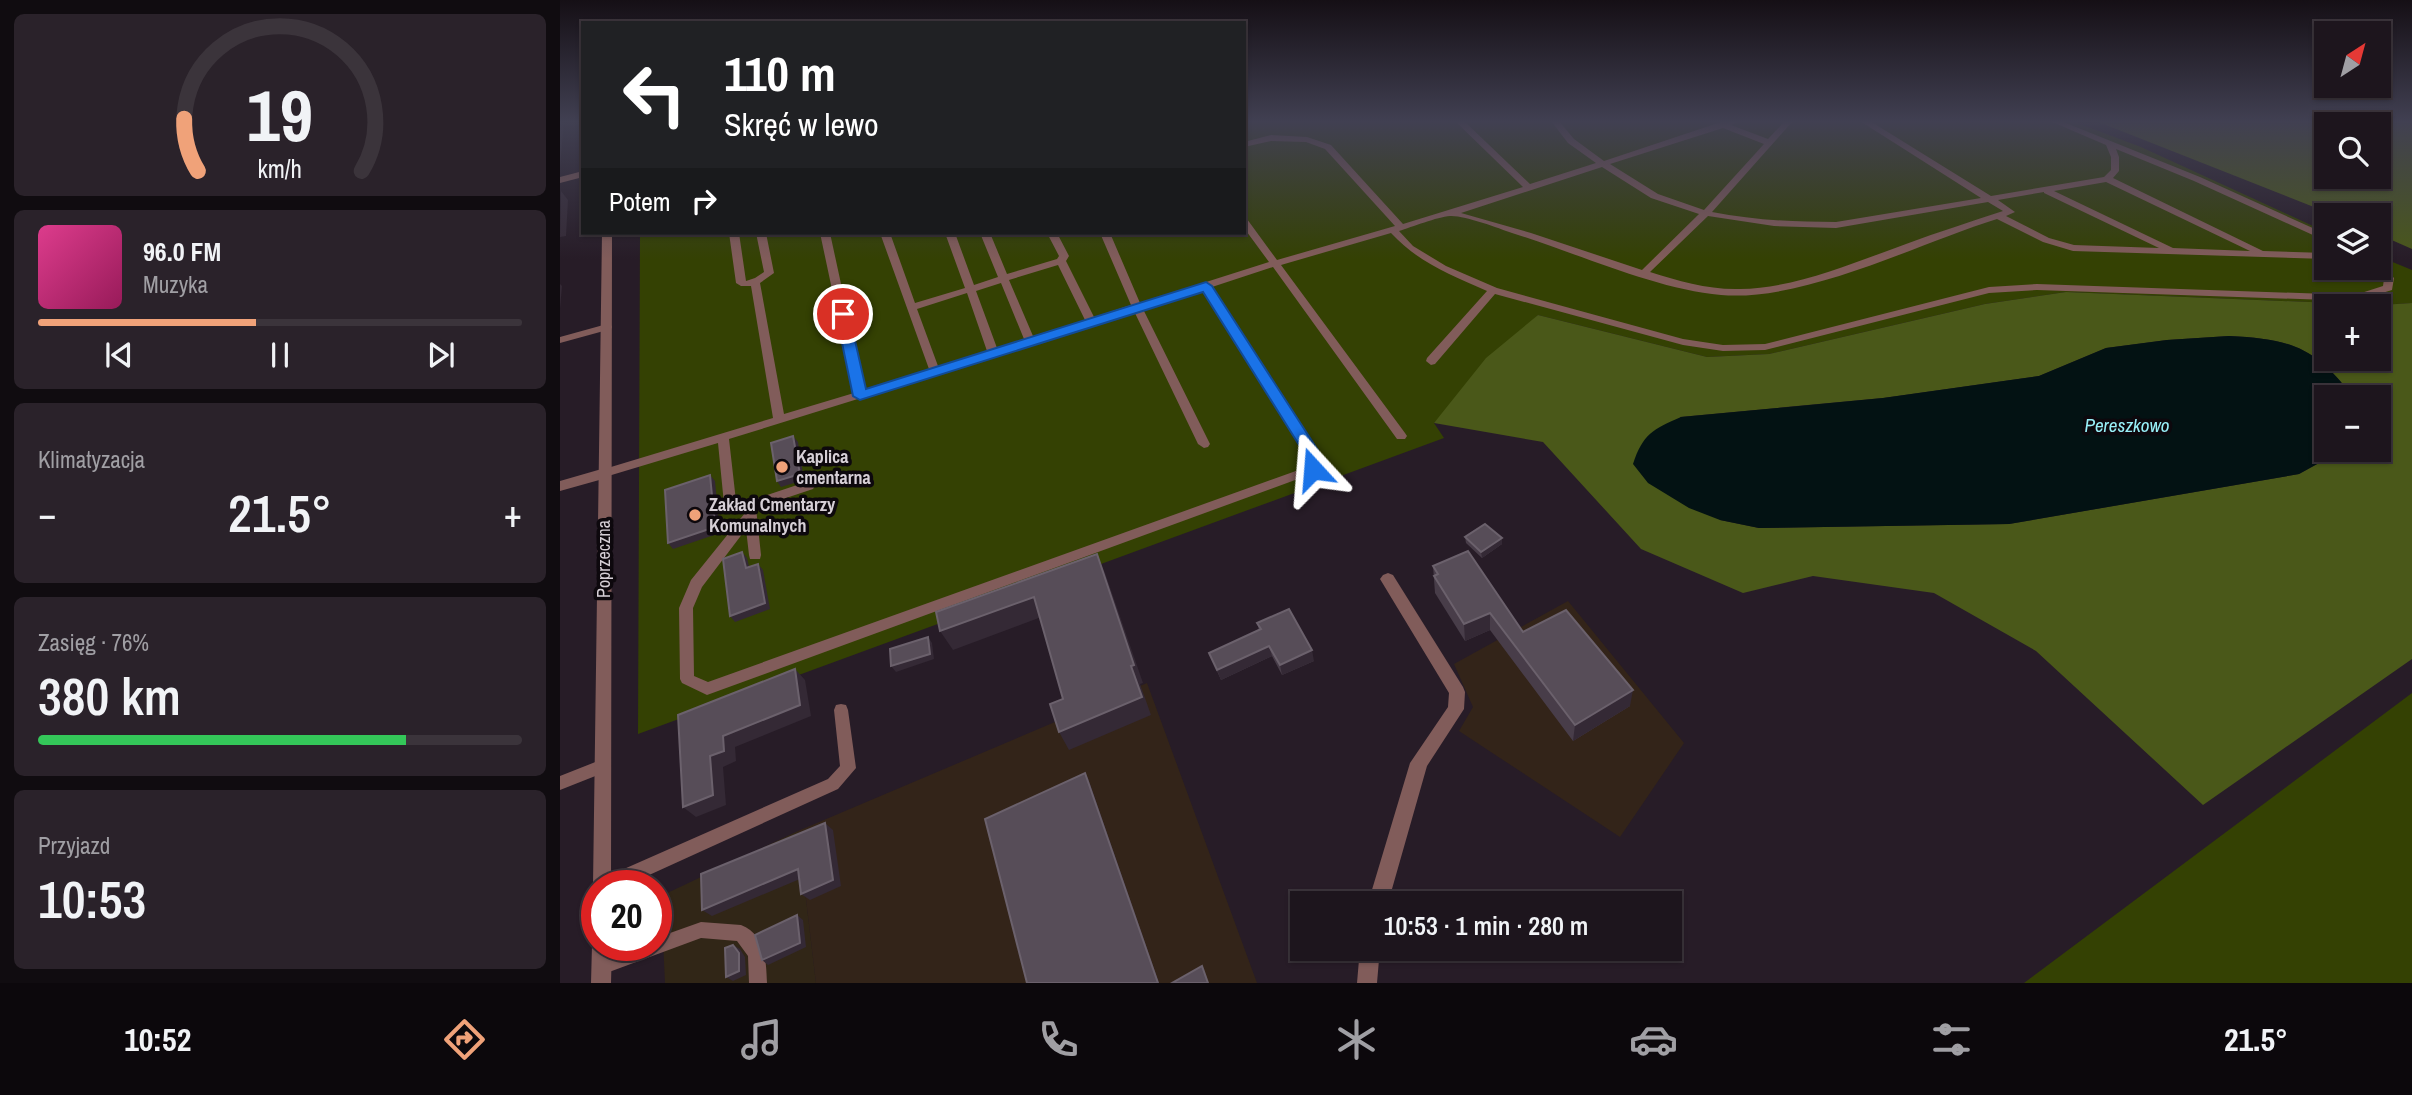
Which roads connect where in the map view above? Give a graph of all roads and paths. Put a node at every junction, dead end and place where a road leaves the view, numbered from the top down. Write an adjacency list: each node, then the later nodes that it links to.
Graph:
1 (1346, 167): 19 (lane)
2 (1507, 167): 12 (lane)
3 (1589, 167): 12 (lane)
4 (1608, 167): 16 (lane)
5 (1747, 167): 16 (lane)
6 (1938, 167): 14 (lane)
7 (2115, 167): 10 (lane)
8 (2164, 167): 20 (lane)
9 (581, 175): 11 (lane)
10 (2107, 179): 13 (lane); 31 (lane)
11 (560, 180)
12 (1527, 186): 15 (lane)
13 (2046, 191): 14 (lane); 30 (lane)
14 (1992, 200): 16 (lane); 17 (lane)
15 (1450, 213): 19 (lane); 35 (lane)
16 (1705, 214): 35 (lane)
17 (1998, 216): 30 (lane); 35 (lane)
18 (1246, 224): 34 (lane)
19 (1397, 228): 34 (lane); 41 (lane)
20 (2314, 233)
21 (607, 235): 45 (street, Poprzeczna)
22 (733, 235): 38 (lane)
23 (761, 235): 38 (lane)
24 (825, 235): 51 (lane)
25 (886, 235): 42 (lane)
26 (951, 235): 40 (lane)
27 (986, 235): 36 (lane)
28 (1053, 235): 33 (lane)
29 (1106, 235): 43 (lane)
30 (2173, 251): 31 (lane)
31 (2264, 254): 32 (lane)
32 (2314, 256)
33 (1061, 261): 36 (lane); 44 (lane)
34 (1276, 263): 39 (lane); 53 (lane)
35 (1644, 274)
36 (1004, 279): 40 (lane); 47 (lane)
37 (2389, 280): 41 (lane)
38 (755, 281): 52 (lane)
39 (1206, 286): 43 (lane); 59 (lane)
40 (970, 289): 42 (lane); 48 (lane)
41 (1493, 290): 49 (lane)
42 (912, 307): 50 (lane)
43 (1138, 309): 44 (lane); 55 (lane)
44 (1092, 323): 47 (lane)
45 (607, 327): 46 (lane); 56 (street, Poprzeczna)
46 (560, 340)
47 (1030, 342): 48 (lane)
48 (993, 353): 50 (lane)
49 (1431, 361)
50 (935, 372): 51 (lane)
51 (860, 396): 52 (lane)
52 (779, 420): 54 (lane)
53 (1402, 436)
54 (723, 437): 56 (lane); 59 (lane)
55 (1204, 444)
56 (605, 473): 57 (street); 63 (street, Poprzeczna)
57 (560, 486)
58 (809, 486): 59 (lane)
59 (751, 510): 60 (lane)
60 (755, 555)
61 (1388, 579): 67 (street)
62 (841, 710): 66 (lane)
63 (603, 766): 64 (lane); 65 (street, Poprzeczna)
64 (560, 783)
65 (603, 870)
66 (639, 870)
67 (1382, 891)
68 (1369, 961): 71 (street)
69 (601, 974): 70 (lane)
70 (758, 983)
71 (1367, 983)

